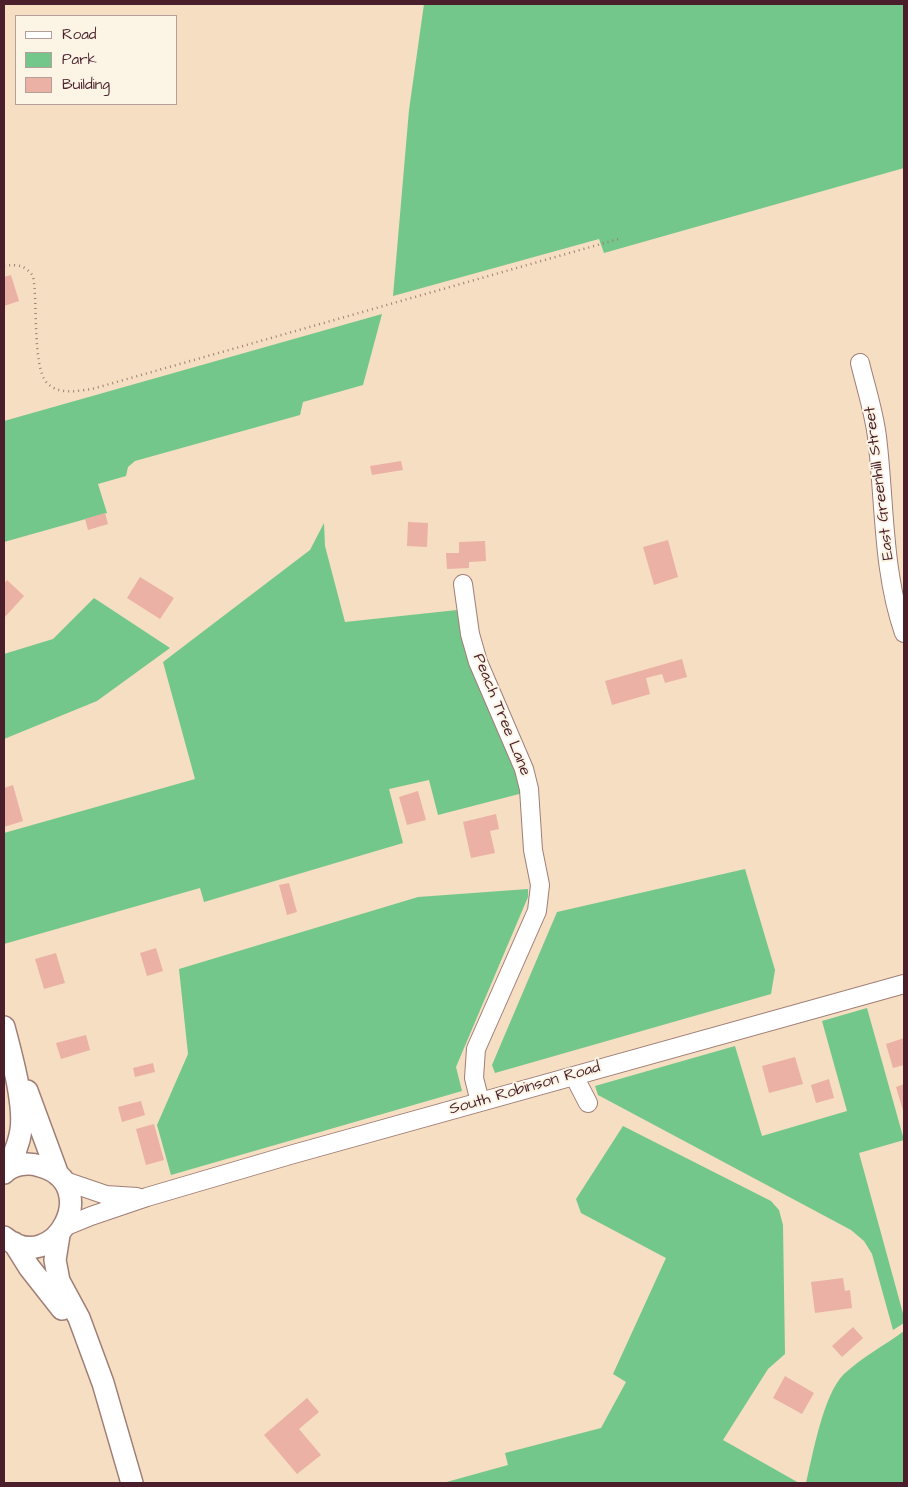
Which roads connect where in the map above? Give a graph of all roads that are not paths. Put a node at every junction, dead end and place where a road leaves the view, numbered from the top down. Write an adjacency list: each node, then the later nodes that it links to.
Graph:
1 (860, 363): 3 (street, East Greenhill Street)
2 (463, 584): 8 (street, Peach Tree Lane)
3 (904, 633)
4 (904, 984): 7 (street, South Robinson Road)
5 (4, 1027): 6 (main road)
6 (14, 1064): 10 (main road); 11 (main road)
7 (574, 1076): 8 (street, South Robinson Road); 9 (street)
8 (480, 1102): 12 (street, South Robinson Road)
9 (588, 1103)
10 (5, 1172): 11 (main road)
11 (60, 1178): 12 (street, South Robinson Road); 13 (main road)
12 (147, 1197): 13 (street, South Robinson Road)
13 (62, 1231): 14 (main road); 15 (main road)
14 (7, 1240): 15 (main road)
15 (89, 1346): 16 (main road)
16 (132, 1483)

